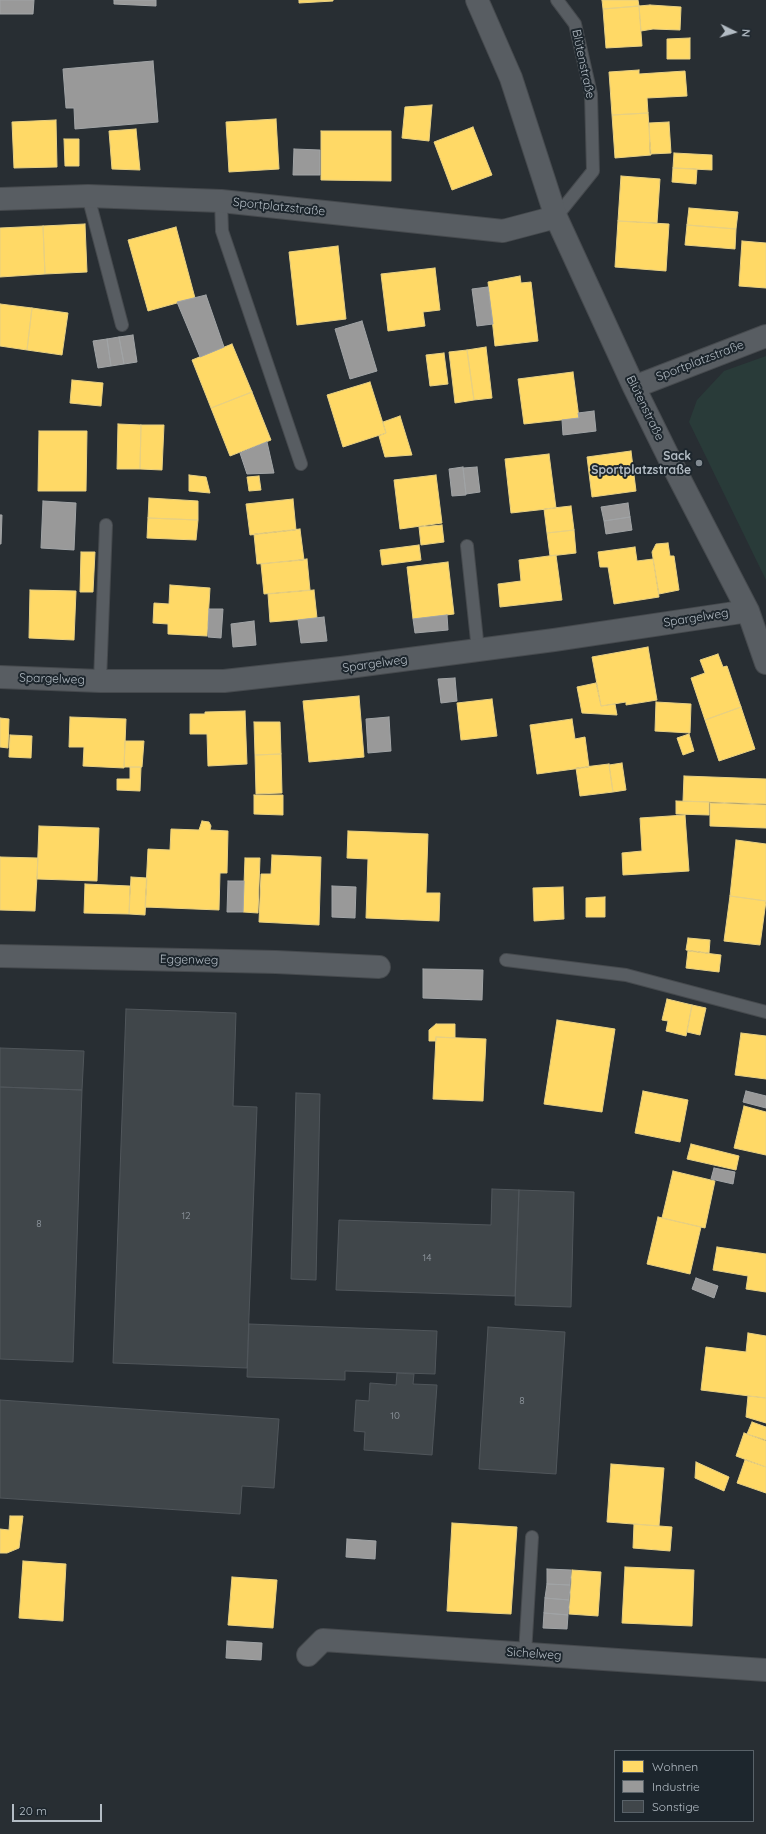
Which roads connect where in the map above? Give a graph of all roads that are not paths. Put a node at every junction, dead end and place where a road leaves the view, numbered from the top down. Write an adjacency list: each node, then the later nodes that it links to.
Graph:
1 (477, 0): 6 (street, Blütenstraße)
2 (557, 0): 6 (lane, Blütenstraße)
3 (88, 196): 4 (street, Sportplatzstraße); 5 (street, Sportplatzstraße); 7 (lane)
4 (0, 199)
5 (220, 201): 6 (street, Sportplatzstraße); 10 (lane)
6 (556, 217): 9 (street, Blütenstraße)
7 (122, 325)
8 (766, 336): 9 (street, Sportplatzstraße)
9 (634, 387): 13 (street, Blütenstraße)
10 (301, 464)
11 (106, 525): 17 (lane)
12 (468, 546): 14 (lane)
13 (748, 611): 14 (street, Spargelweg); 15 (street, Blütenstraße)
14 (478, 650): 17 (street, Spargelweg)
15 (766, 663)
16 (0, 677): 17 (street, Spargelweg)
17 (100, 681)
18 (0, 956): 20 (street, Eggenweg)
19 (506, 960): 21 (lane)
20 (379, 966)
21 (766, 1012)
22 (532, 1537): 23 (lane)
23 (525, 1654): 24 (street, Sichelweg); 25 (street, Sichelweg)
24 (308, 1655)
25 (766, 1670)

